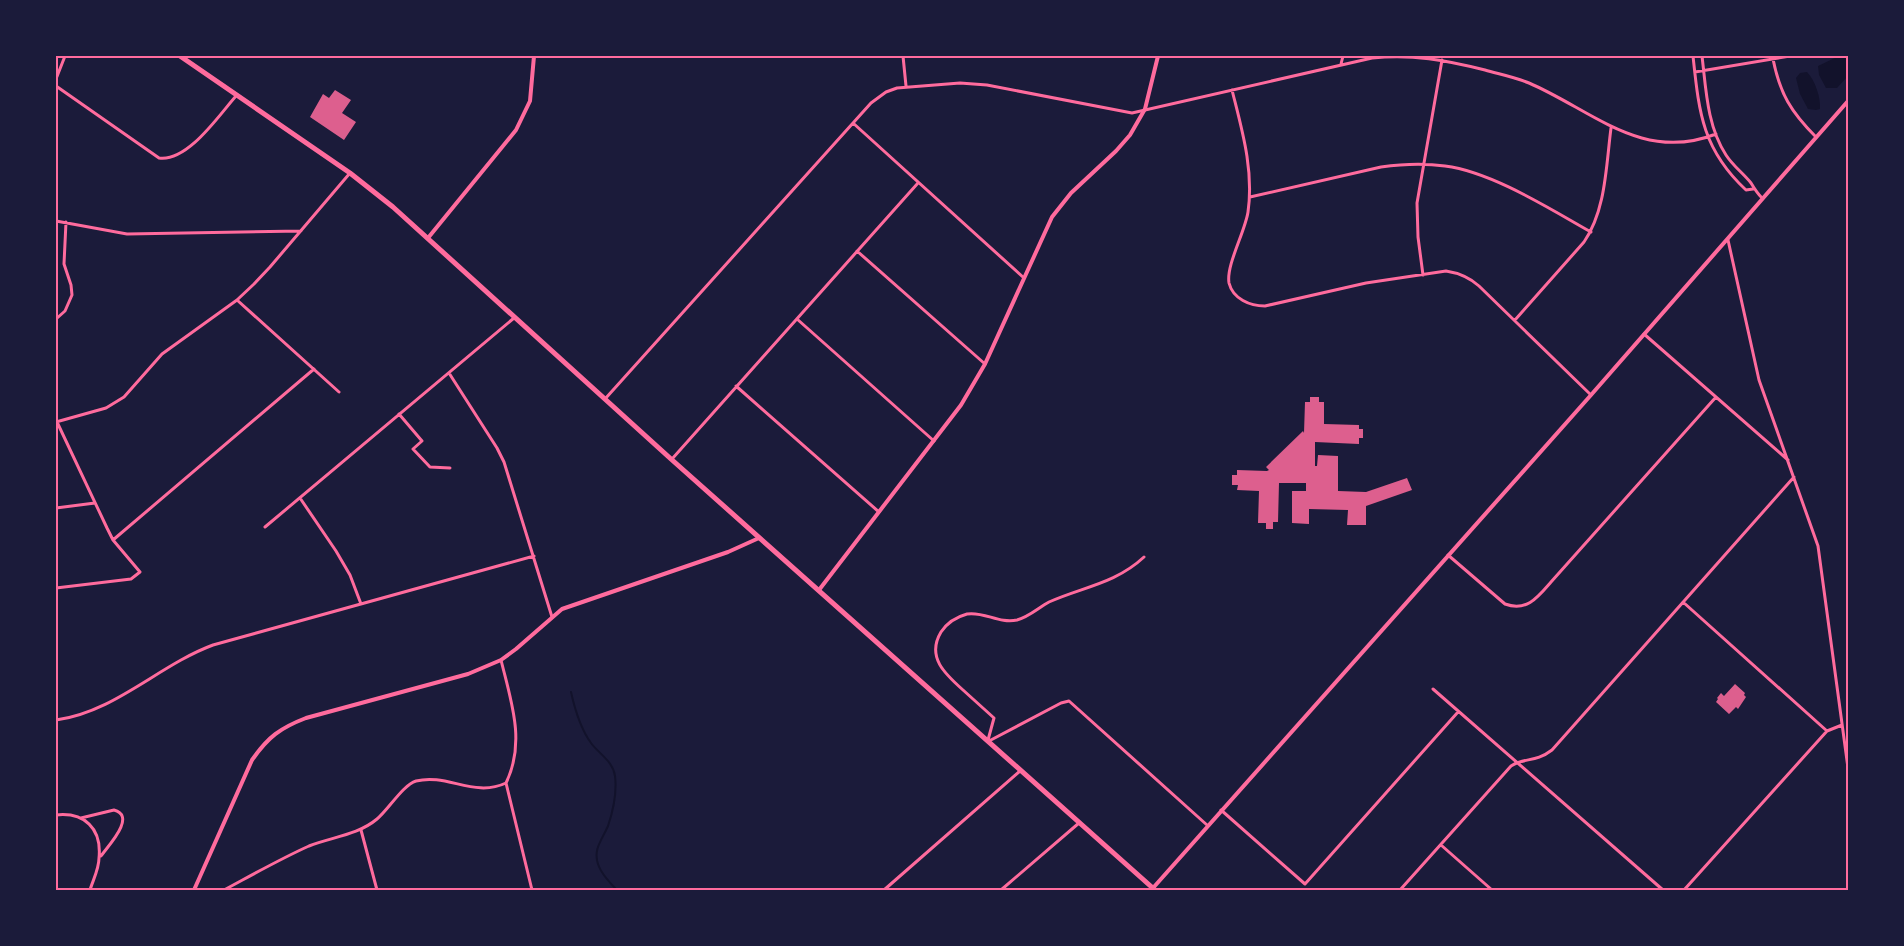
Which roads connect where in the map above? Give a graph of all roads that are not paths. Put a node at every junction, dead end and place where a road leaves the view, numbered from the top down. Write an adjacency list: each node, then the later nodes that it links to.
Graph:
1 (65, 56): 15 (street)
2 (180, 56): 19 (main road)
3 (534, 56): 37 (street)
4 (903, 56): 17 (street)
5 (1158, 56): 21 (street)
6 (1343, 56): 12 (street)
7 (1694, 56): 14 (street)
8 (1702, 56): 13 (street)
9 (1790, 56): 11 (street)
10 (1442, 59): 12 (street); 23 (street); 27 (street)
11 (1773, 59): 13 (street); 26 (street)
12 (1341, 64): 18 (street)
13 (1704, 71): 14 (street); 24 (street)
14 (1695, 72): 25 (street)
15 (56, 79)
16 (56, 86): 19 (street)
17 (906, 86): 21 (street); 22 (street)
18 (1232, 89): 21 (street); 31 (street)
19 (237, 94): 28 (main road)
20 (1848, 101): 26 (street)
21 (1145, 109): 41 (street)
22 (853, 123): 29 (street); 55 (street)
23 (1611, 127): 25 (street); 36 (street)
24 (1716, 134): 25 (street); 30 (street)
25 (1708, 137): 30 (street)
26 (1816, 137): 32 (street)
27 (1423, 164): 31 (street); 36 (street); 40 (street)
28 (350, 172): 35 (street); 37 (main road)
29 (918, 183): 39 (street); 41 (street)
30 (1753, 189): 32 (street)
31 (1250, 196): 40 (street)
32 (1762, 198): 38 (street)
33 (56, 221): 34 (street)
34 (66, 222): 35 (street); 44 (street)
35 (301, 231): 42 (street)
36 (1591, 232): 46 (street)
37 (428, 238): 43 (main road)
38 (1727, 238): 47 (street); 60 (street)
39 (857, 251): 45 (street); 48 (street)
40 (1423, 274): 46 (street)
41 (1024, 278): 48 (street)
42 (237, 300): 49 (street); 57 (street)
43 (515, 317): 50 (street); 55 (main road)
44 (56, 319)
45 (796, 319): 51 (street); 58 (street)
46 (1515, 320): 53 (street)
47 (1644, 334): 53 (street); 54 (street)
48 (985, 364): 58 (street)
49 (314, 369): 52 (street); 69 (street)
50 (449, 373): 56 (street); 71 (street)
51 (736, 386): 59 (street); 66 (street)
52 (339, 392)
53 (1591, 395): 70 (street)
54 (1716, 397): 60 (street); 70 (street)
55 (605, 399): 59 (main road)
56 (399, 414): 61 (street); 63 (street)
57 (56, 422): 64 (street)
58 (934, 441): 66 (street)
59 (671, 459): 68 (main road)
60 (1789, 462): 62 (street)
61 (450, 468)
62 (1794, 477): 75 (street); 82 (street)
63 (300, 498): 67 (street); 76 (street)
64 (95, 503): 65 (street); 69 (street)
65 (56, 508)
66 (879, 512): 74 (street)
67 (265, 527)
68 (759, 538): 74 (main road); 77 (street)
69 (113, 540): 73 (street)
70 (1448, 555): 89 (street)
71 (534, 556): 76 (street); 77 (street)
72 (1144, 557): 84 (street)
73 (56, 588)
74 (819, 591): 84 (main road)
75 (1683, 602): 83 (street); 85 (street)
76 (361, 604): 81 (street)
77 (552, 617): 78 (street)
78 (501, 660): 88 (street); 99 (street)
79 (1433, 689): 80 (street)
80 (1458, 712): 85 (street); 89 (street)
81 (56, 720)
82 (1842, 725): 83 (street); 86 (street)
83 (1827, 730): 108 (street)
84 (987, 742): 87 (main road); 93 (street)
85 (1516, 762): 95 (street); 107 (street)
86 (1848, 768)
87 (1021, 771): 92 (main road); 103 (street)
88 (506, 783): 94 (street); 102 (street)
89 (1221, 810): 93 (street)
90 (56, 815): 91 (street)
91 (81, 818): 96 (street); 96 (street)
92 (1079, 823): 97 (main road); 104 (street)
93 (1207, 825): 97 (street)
94 (361, 830): 100 (street); 101 (street)
95 (1441, 845): 105 (street); 106 (street)
96 (99, 858): 98 (street)
97 (1154, 889)
98 (90, 891)
99 (194, 891)
100 (224, 891)
101 (377, 891)
102 (532, 891)
103 (884, 891)
104 (1001, 891)
105 (1400, 891)
106 (1492, 891)
107 (1663, 891)
108 (1684, 891)

